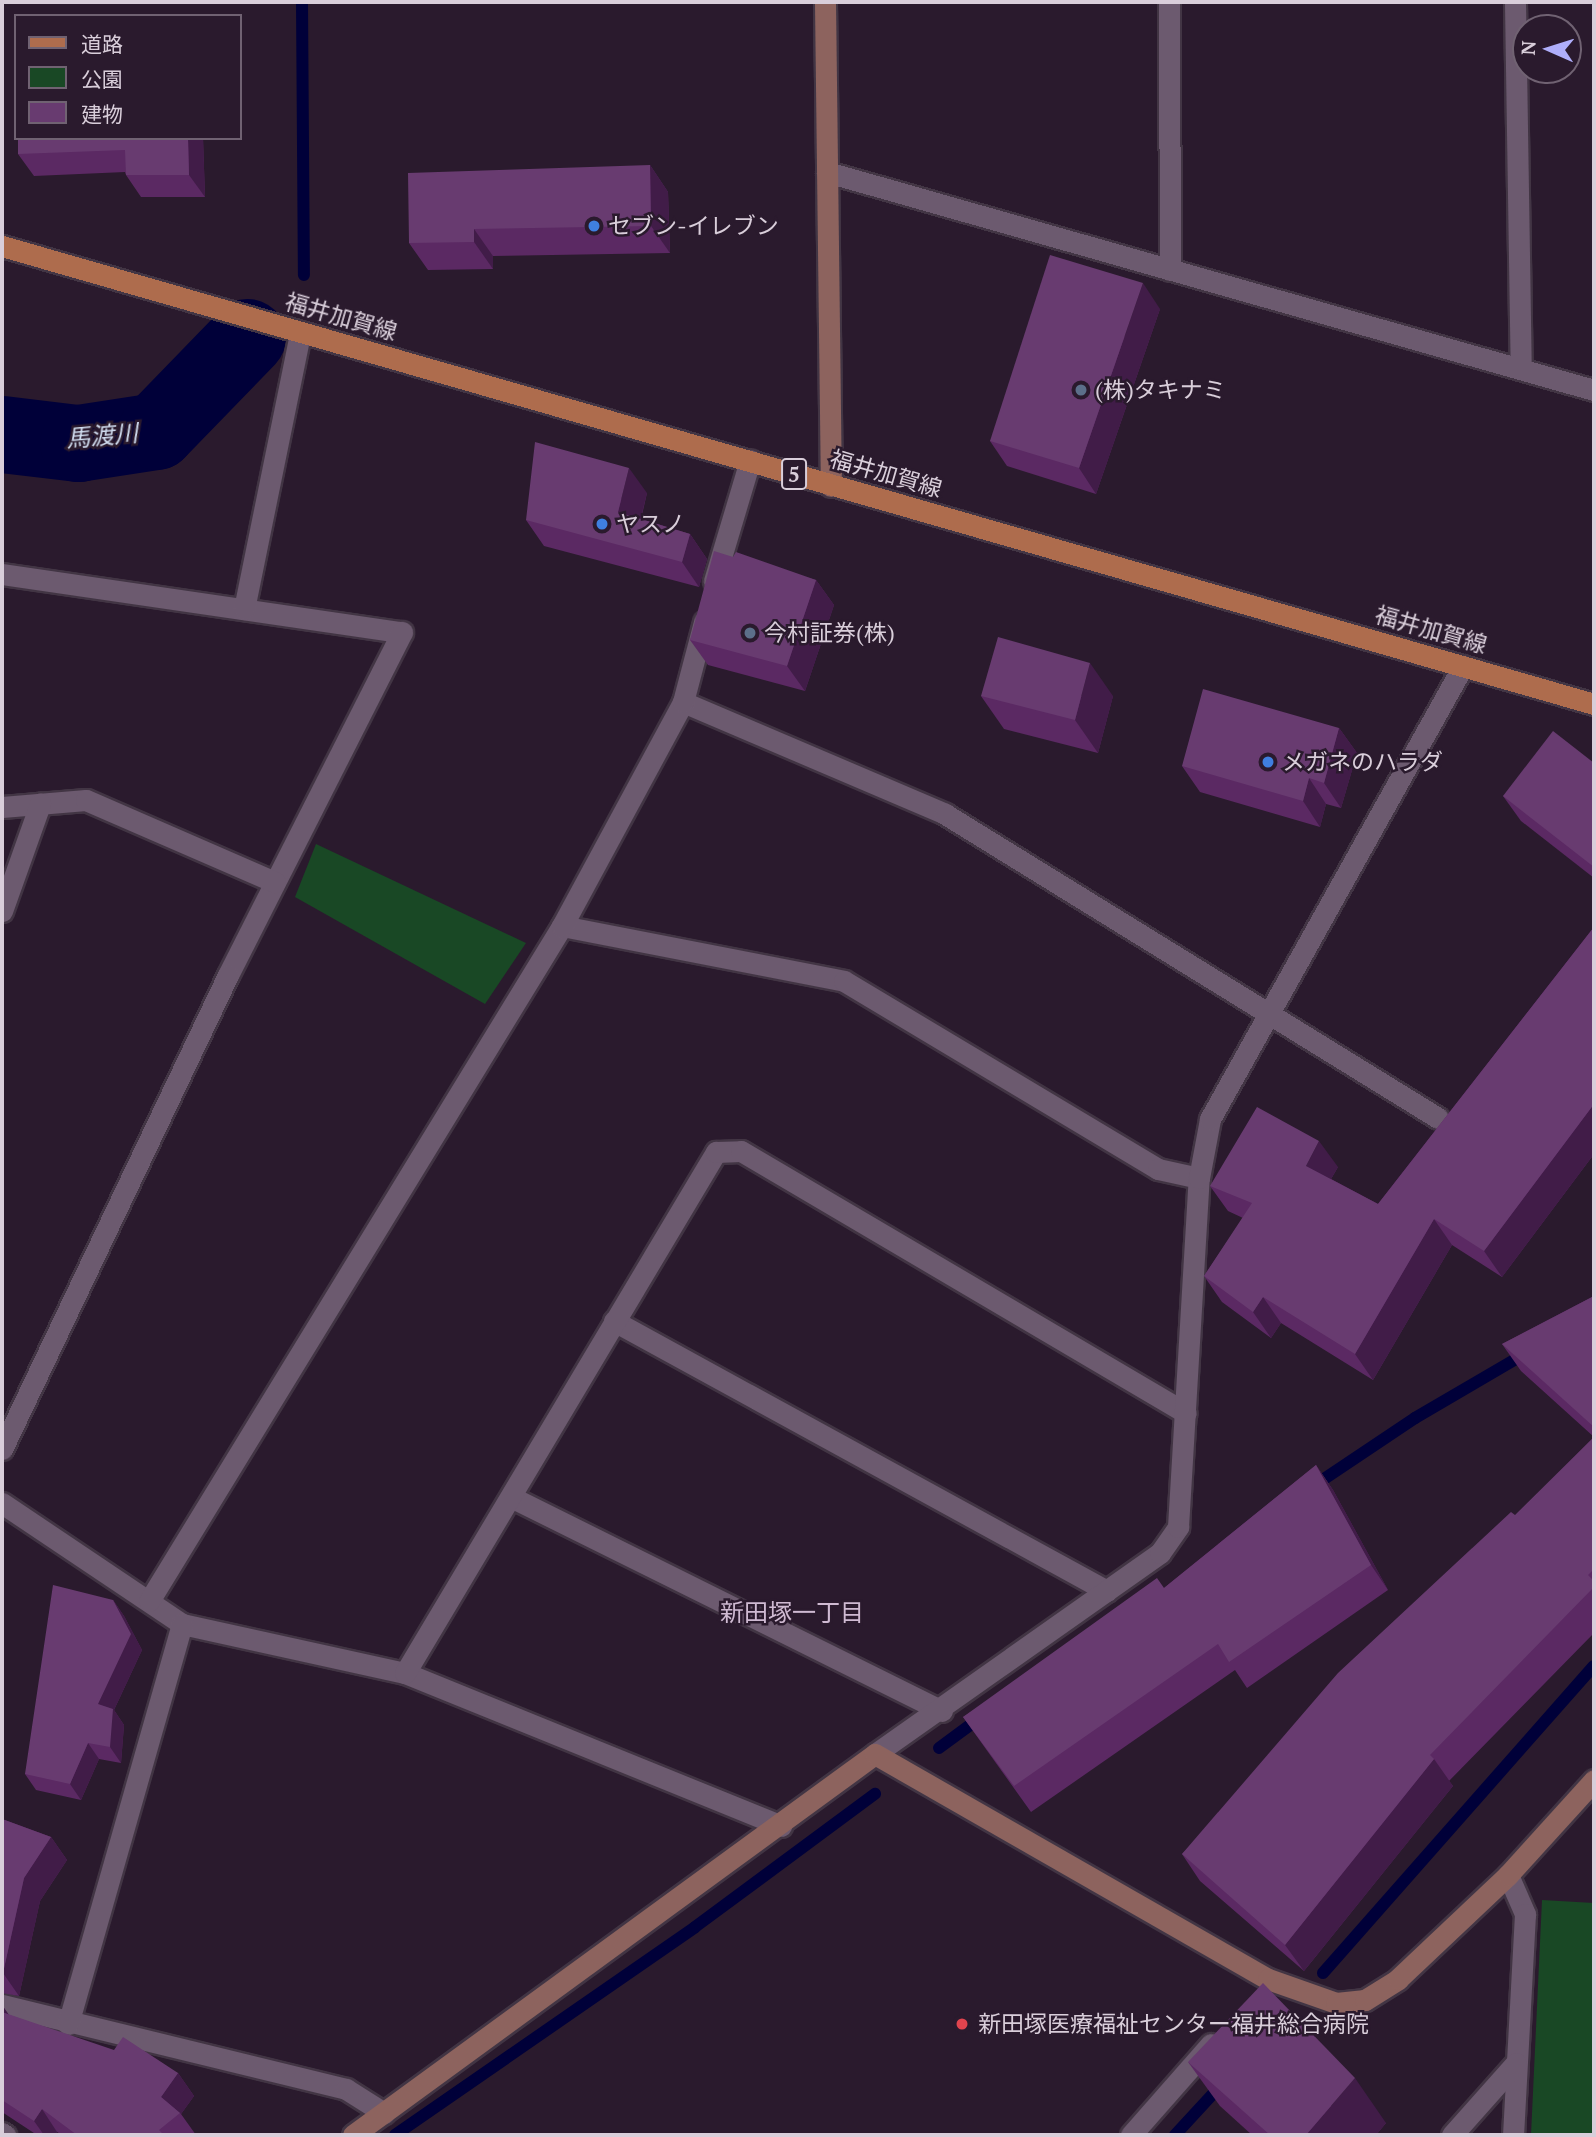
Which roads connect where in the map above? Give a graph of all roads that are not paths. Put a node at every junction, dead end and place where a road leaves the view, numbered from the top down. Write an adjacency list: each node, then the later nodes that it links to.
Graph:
1 (825, 2): 4 (street)
2 (1169, 2): 6 (street)
3 (1515, 2): 8 (street)
4 (827, 172): 6 (street); 11 (street)
5 (2, 246): 7 (main road, 福井加賀線 / 5)
6 (1170, 270): 8 (street)
7 (300, 333): 10 (main road, 福井加賀線 / 5); 13 (street)
8 (1521, 369): 9 (street)
9 (1594, 390)
10 (750, 460): 11 (main road, 福井加賀線 / 5); 15 (street)
11 (831, 486): 14 (main road, 福井加賀線 / 5)
12 (2, 573): 13 (street)
13 (244, 609): 19 (street)
14 (1463, 666): 16 (main road, 福井加賀線 / 5); 22 (street)
15 (682, 702): 21 (street); 22 (street)
16 (1590, 703)
17 (40, 804): 18 (street); 19 (street); 20 (street)
18 (2, 807)
19 (275, 882): 27 (street)
20 (2, 911)
21 (562, 926): 24 (street); 31 (street)
22 (1269, 1015): 23 (street); 24 (street)
23 (1438, 1118)
24 (1199, 1178): 26 (street)
25 (614, 1321): 26 (street); 28 (street); 30 (street)
26 (1186, 1413): 30 (street)
27 (2, 1449)
28 (511, 1497): 33 (street); 34 (street)
29 (2, 1503): 31 (street)
30 (1107, 1591): 34 (street)
31 (149, 1601): 32 (street)
32 (182, 1624): 33 (street); 42 (street)
33 (405, 1673): 37 (street)
34 (942, 1710): 35 (street)
35 (875, 1754): 37 (street); 39 (street)
36 (1594, 1780): 38 (street)
37 (781, 1826): 45 (street)
38 (1508, 1875): 39 (street); 44 (street)
39 (1268, 1979): 40 (street)
40 (1250, 2000)
41 (2, 2005): 42 (street)
42 (68, 2024): 45 (street)
43 (1222, 2031): 47 (street)
44 (1516, 2063): 48 (street); 49 (street)
45 (384, 2113): 46 (street)
46 (353, 2135)
47 (1130, 2135)
48 (1452, 2135)
49 (1513, 2135)

